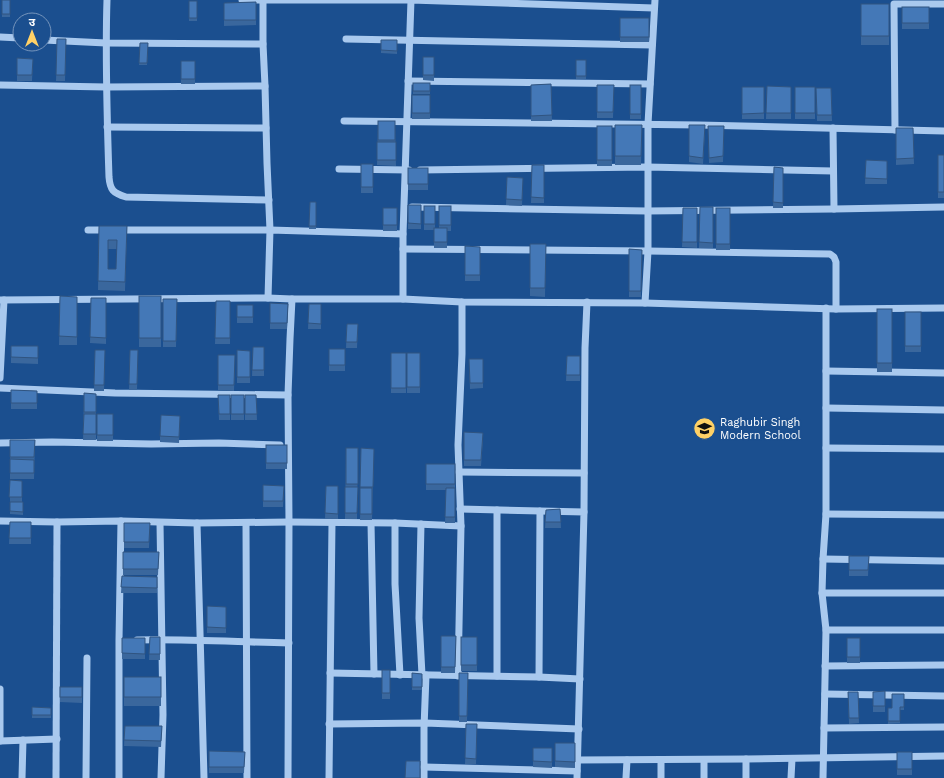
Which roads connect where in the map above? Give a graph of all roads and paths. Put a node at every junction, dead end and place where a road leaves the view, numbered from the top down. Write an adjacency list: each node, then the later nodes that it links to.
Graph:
1 (107, 0): 15 (street)
2 (242, 0): 3 (street)
3 (263, 0): 4 (street); 16 (street)
4 (411, 0): 5 (street); 14 (street)
5 (423, 0): 9 (street)
6 (655, 0): 9 (street)
7 (894, 2): 8 (street); 29 (street)
8 (944, 4)
9 (654, 8): 17 (street)
10 (0, 37): 11 (street)
11 (12, 38)
12 (346, 39): 14 (street)
13 (52, 40): 15 (street)
14 (409, 40): 17 (street); 18 (street)
15 (106, 43): 16 (street); 22 (street)
16 (263, 44): 21 (street)
17 (652, 46): 19 (street)
18 (408, 81): 19 (street); 24 (street)
19 (650, 84): 25 (street)
20 (0, 85): 22 (street)
21 (265, 86): 22 (street); 27 (street)
22 (106, 87): 26 (street)
23 (344, 121): 24 (street)
24 (406, 122): 25 (street); 33 (street)
25 (648, 124): 28 (street); 31 (street)
26 (107, 127): 27 (street); 35 (street)
27 (266, 128): 35 (street)
28 (833, 128): 29 (street); 34 (street)
29 (895, 130): 30 (street)
30 (944, 131)
31 (647, 167): 33 (street); 34 (street); 39 (street)
32 (339, 169): 33 (street)
33 (405, 170): 36 (street)
34 (834, 171): 38 (street)
35 (269, 200): 41 (street)
36 (404, 207): 39 (street); 42 (street)
37 (944, 207): 38 (street)
38 (834, 210): 39 (street)
39 (647, 211): 44 (street)
40 (88, 230): 41 (street)
41 (270, 230): 42 (street); 45 (street)
42 (403, 234): 43 (street)
43 (403, 249): 44 (street); 47 (street)
44 (648, 251): 51 (street); 54 (street)
45 (268, 298): 46 (street); 48 (street)
46 (292, 299): 47 (street); 60 (street)
47 (403, 299): 49 (street)
48 (2, 300): 55 (street)
49 (462, 302): 50 (street); 67 (street)
50 (587, 302): 51 (street); 68 (street)
51 (645, 303): 52 (street)
52 (826, 308): 54 (street); 56 (street)
53 (944, 308): 54 (street)
54 (836, 309)
55 (1, 360): 58 (street)
56 (826, 371): 57 (street); 61 (street)
57 (944, 373)
58 (0, 378)
59 (0, 388): 60 (street)
60 (288, 395): 64 (street)
61 (826, 408): 62 (street); 65 (street)
62 (944, 410)
63 (0, 442): 64 (street)
64 (289, 446): 78 (street)
65 (826, 448): 66 (street); 73 (street)
66 (944, 449)
67 (459, 472): 68 (street); 69 (street)
68 (584, 473): 72 (street)
69 (460, 509): 70 (street); 86 (street)
70 (497, 510): 71 (street); 106 (street)
71 (540, 511): 72 (street); 107 (street)
72 (584, 512): 108 (street)
73 (826, 514): 74 (street); 87 (street)
74 (944, 515)
75 (0, 521): 77 (street)
76 (120, 521): 77 (street); 80 (street); 94 (street)
77 (57, 522): 117 (street)
78 (289, 522): 79 (street); 82 (street); 97 (street)
79 (332, 522): 83 (street); 101 (street)
80 (160, 523): 81 (street); 93 (street)
81 (197, 523): 82 (street); 95 (street)
82 (246, 523): 96 (street)
83 (371, 523): 84 (street); 102 (street)
84 (395, 523): 85 (street); 103 (street)
85 (421, 524): 86 (street); 104 (street)
86 (461, 526): 105 (street)
87 (823, 559): 88 (street); 89 (street)
88 (944, 561)
89 (822, 593): 90 (street); 91 (street)
90 (944, 593)
91 (826, 630): 92 (street); 100 (street)
92 (944, 630)
93 (162, 639): 94 (street); 95 (street); 134 (street)
94 (126, 640): 133 (street)
95 (200, 640): 96 (street); 135 (street)
96 (246, 642): 97 (street); 136 (street)
97 (289, 642): 137 (street)
98 (87, 658): 132 (street)
99 (944, 665): 100 (street)
100 (825, 666): 110 (street)
101 (330, 673): 102 (street); 113 (street)
102 (374, 674): 103 (street)
103 (400, 675): 104 (street)
104 (424, 675): 105 (street); 112 (street)
105 (458, 676): 106 (street)
106 (496, 676): 107 (street)
107 (539, 677): 108 (street)
108 (580, 679): 116 (street)
109 (0, 689): 119 (street)
110 (824, 694): 111 (street); 115 (street)
111 (944, 696)
112 (425, 723): 113 (street); 116 (street); 128 (street)
113 (329, 724): 138 (street)
114 (944, 727): 115 (street)
115 (824, 728): 121 (street)
116 (579, 729): 124 (street)
117 (57, 739): 118 (street); 131 (street)
118 (23, 740): 119 (street); 130 (street)
119 (0, 741)
120 (944, 756): 121 (street)
121 (823, 758): 123 (street); 145 (street)
122 (746, 759): 123 (street); 127 (street); 143 (street)
123 (792, 759): 144 (street)
124 (577, 760): 125 (street); 129 (street)
125 (627, 760): 126 (street); 140 (street)
126 (661, 760): 127 (street); 141 (street)
127 (704, 760): 142 (street)
128 (424, 767): 129 (street); 139 (street)
129 (577, 774)
130 (22, 778)
131 (56, 778)
132 (86, 778)
133 (120, 778)
134 (161, 778)
135 (204, 778)
136 (247, 778)
137 (288, 778)
138 (329, 778)
139 (424, 778)
140 (626, 778)
141 (661, 778)
142 (704, 778)
143 (746, 778)
144 (791, 778)
145 (822, 778)

